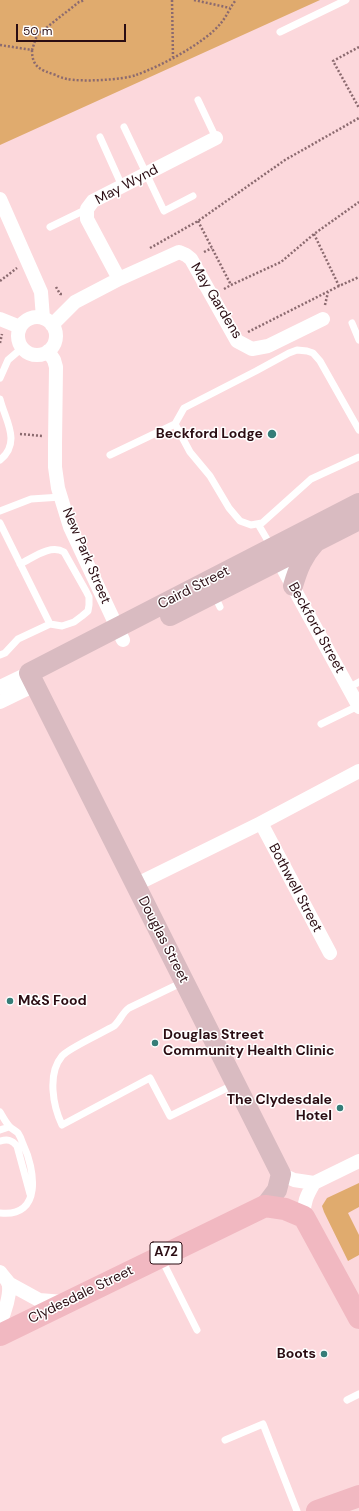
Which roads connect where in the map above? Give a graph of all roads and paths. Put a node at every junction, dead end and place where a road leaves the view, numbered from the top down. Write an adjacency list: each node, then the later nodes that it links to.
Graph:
1 (85, 0): 10 (path)
2 (172, 0): 11 (path)
3 (194, 0): 6 (path)
4 (236, 0): 6 (path)
5 (346, 0): 7 (lane)
6 (230, 8): 11 (path)
7 (280, 32)
8 (0, 45): 10 (path)
9 (359, 46): 13 (path)
10 (32, 50): 11 (path)
11 (173, 58)
12 (198, 100): 17 (lane)
13 (359, 108)
14 (359, 118): 24 (path)
15 (124, 127): 18 (lane)
16 (100, 137): 19 (lane)
17 (216, 138): 18 (street, May Wynd)
18 (146, 174): 19 (street, May Wynd); 20 (lane)
19 (122, 186): 23 (street, May Wynd)
20 (194, 196)
21 (0, 199): 28 (street)
22 (359, 202): 26 (path)
23 (87, 209): 25 (lane); 30 (street, May Wynd)
24 (198, 221): 27 (path); 33 (path)
25 (50, 227)
26 (314, 234): 33 (path); 34 (path)
27 (146, 250)
28 (28, 261): 31 (path); 39 (street)
29 (359, 277): 34 (path)
30 (119, 279): 36 (street, May Gardens); 39 (street, May Gardens)
31 (0, 282)
32 (53, 282): 35 (path)
33 (231, 285): 36 (path)
34 (339, 286): 42 (path)
35 (68, 294)
36 (212, 297): 38 (street, May Gardens)
37 (0, 319): 41 (street)
38 (323, 320)
39 (47, 321): 41 (street); 45 (street)
40 (352, 323): 43 (lane)
41 (20, 327): 44 (street)
42 (241, 335)
43 (359, 340)
44 (22, 348): 45 (street); 46 (lane)
45 (48, 351): 51 (street, New Park Street)
46 (0, 378)
47 (0, 399): 50 (lane)
48 (175, 424): 49 (lane); 52 (lane); 60 (lane)
49 (359, 430)
50 (11, 433): 51 (path); 54 (lane)
51 (55, 437): 55 (street, New Park Street)
52 (110, 455)
53 (359, 457): 60 (lane)
54 (0, 460)
55 (61, 497): 57 (lane); 66 (street, New Park Street)
56 (359, 503): 62 (street, Caird Street)
57 (0, 511)
58 (359, 520): 61 (street, Caird Street)
59 (0, 523): 63 (lane)
60 (258, 524): 62 (lane)
61 (316, 541): 62 (street, Caird Street); 64 (street)
62 (275, 554): 64 (street, Beckford Street); 66 (street, Caird Street); 66 (street, Caird Street)
63 (20, 564): 65 (lane); 65 (lane)
64 (293, 586): 69 (street, Beckford Street)
65 (50, 624): 67 (lane)
66 (120, 634): 68 (street, Caird Street)
67 (0, 655)
68 (32, 679): 70 (street); 71 (street); 76 (street, Douglas Street)
69 (354, 685): 72 (street, Beckford Street)
70 (0, 686)
71 (0, 702)
72 (359, 706): 73 (lane)
73 (321, 724)
74 (359, 771): 75 (street)
75 (261, 823): 76 (street); 77 (street, Bothwell Street)
76 (135, 885): 78 (street, Douglas Street)
77 (330, 953)
78 (184, 982): 79 (street, Douglas Street); 79 (lane)
79 (235, 1084): 85 (street, Douglas Street)
80 (0, 1112): 81 (lane)
81 (9, 1127): 82 (lane); 87 (lane)
82 (0, 1130)
83 (0, 1141): 87 (lane)
84 (359, 1161): 86 (street)
85 (281, 1174): 86 (street); 88 (street)
86 (314, 1183): 90 (street)
87 (31, 1197): 89 (lane)
88 (265, 1206): 90 (main road); 91 (main road, Clydesdale Street / A72)
89 (0, 1214)
90 (304, 1217): 95 (main road)
91 (160, 1256): 94 (main road, Clydesdale Street / A72); 97 (lane)
92 (0, 1272): 93 (street)
93 (8, 1283): 94 (street); 96 (street)
94 (68, 1302): 98 (main road, Clydesdale Street / A72)
95 (359, 1318)
96 (0, 1323)
97 (197, 1330)
98 (0, 1335)
99 (359, 1394): 100 (lane)
100 (347, 1400)
101 (225, 1440): 103 (lane)
102 (359, 1496): 104 (main road)
103 (297, 1511)
104 (317, 1511)

